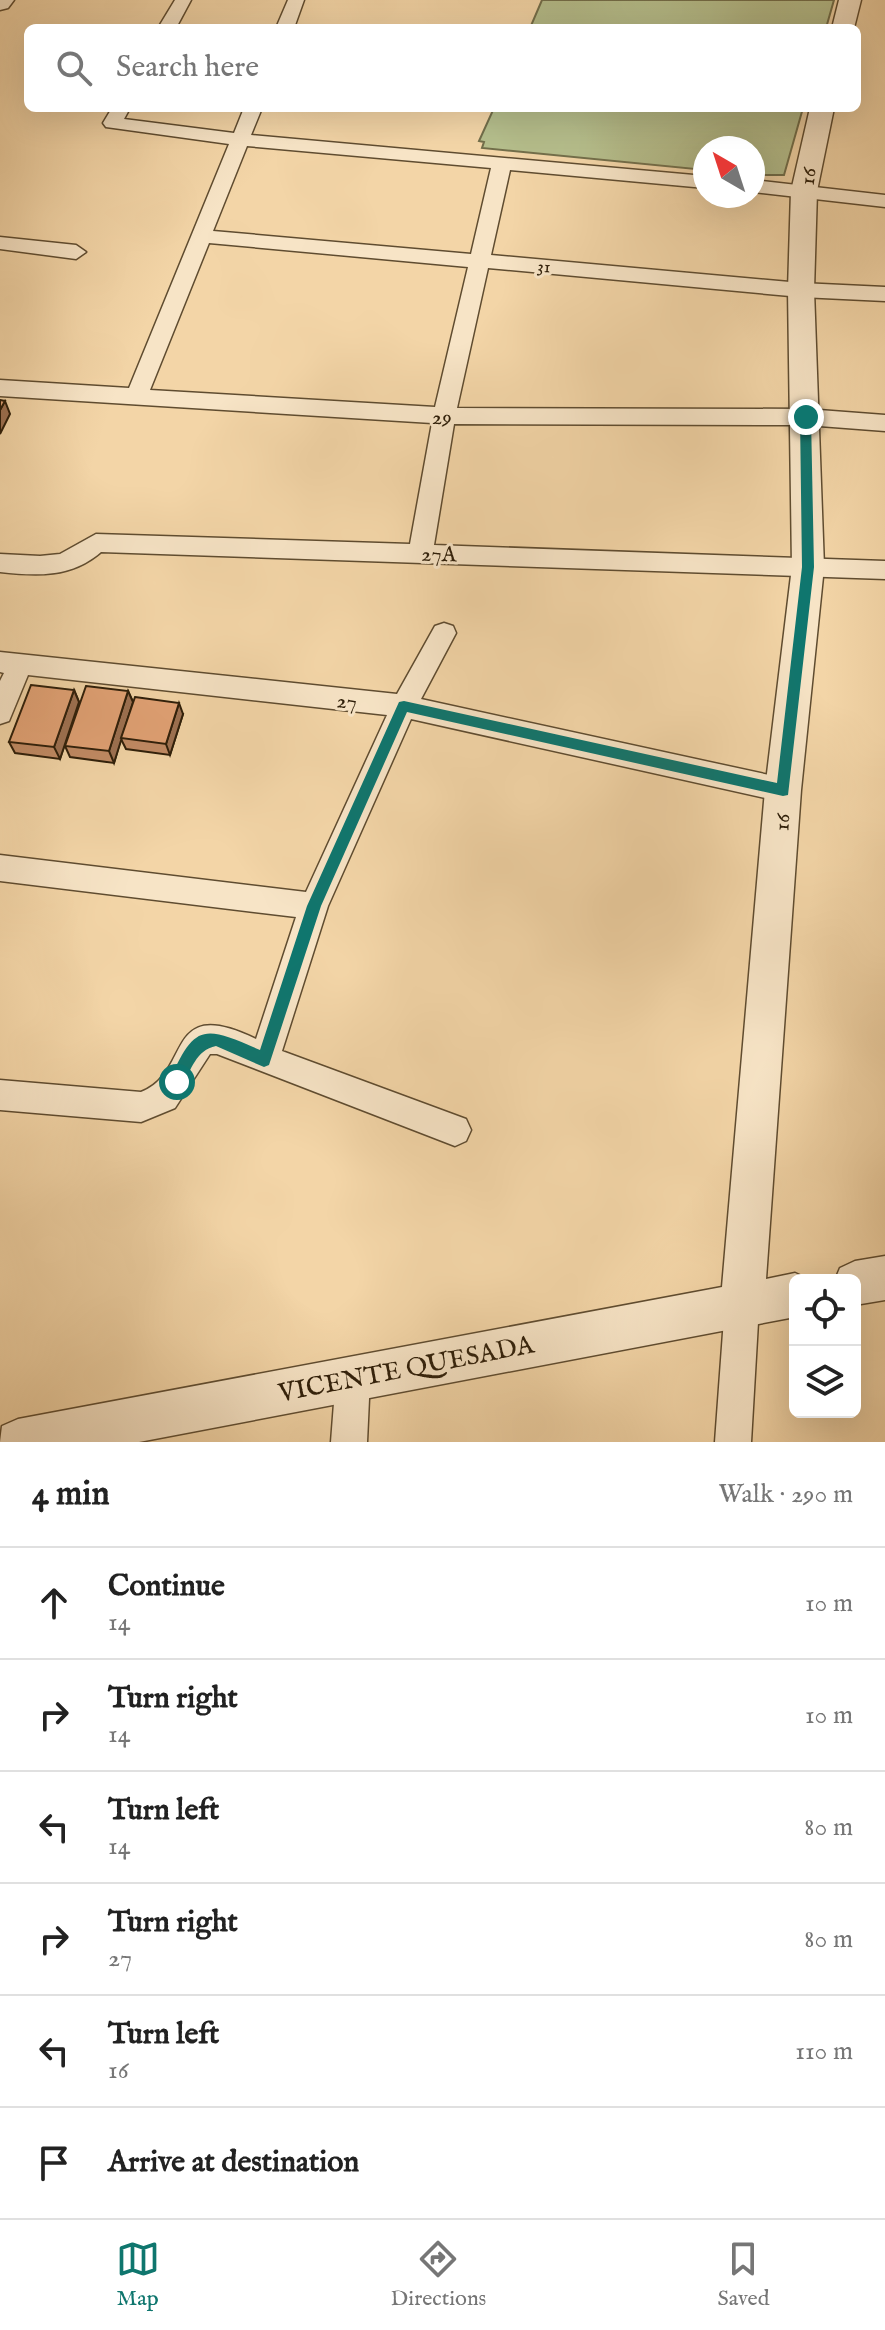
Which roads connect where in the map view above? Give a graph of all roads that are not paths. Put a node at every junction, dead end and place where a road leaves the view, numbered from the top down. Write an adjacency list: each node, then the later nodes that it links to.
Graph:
1 (183, 0): 4 (street)
2 (296, 0): 5 (street)
3 (850, 0): 6 (street)
4 (169, 24)
5 (287, 24)
6 (844, 24)
7 (252, 112): 10 (street)
8 (821, 112): 14 (street, 16)
9 (116, 116): 10 (street)
10 (241, 140): 11 (street); 16 (street)
11 (502, 164): 12 (street); 19 (street)
12 (693, 181)
13 (765, 187): 14 (street)
14 (804, 191): 15 (street); 20 (street, 16)
15 (885, 201)
16 (203, 236): 19 (street, 31); 23 (street)
17 (0, 243): 18 (street)
18 (76, 252)
19 (482, 260): 20 (street, 31); 24 (street)
20 (801, 290): 21 (street, 31); 25 (street, 16)
21 (885, 294)
22 (0, 388): 23 (street, 29)
23 (136, 398): 24 (street, 29)
24 (444, 416): 25 (street, 29); 27 (street)
25 (806, 417): 26 (street, 29); 29 (street, 16)
26 (885, 423)
27 (421, 552): 28 (street, 27A); 29 (street, 27A)
28 (0, 563)
29 (808, 567): 30 (street, 27A); 35 (street, 16)
30 (885, 570)
31 (444, 633): 33 (street)
32 (10, 664): 33 (street, 27); 34 (street)
33 (404, 706): 35 (street, 27); 37 (street)
34 (0, 713)
35 (783, 790): 44 (street, 16)
36 (0, 868): 37 (street)
37 (314, 906): 38 (street)
38 (264, 1059): 39 (street); 40 (street)
39 (0, 1095)
40 (455, 1130)
41 (885, 1278): 42 (street)
42 (861, 1282)
43 (789, 1296): 44 (street, VICENTE QUESADA)
44 (742, 1305): 45 (street, VICENTE QUESADA); 48 (street, 16)
45 (353, 1377): 46 (street, VICENTE QUESADA); 47 (street)
46 (18, 1442)
47 (349, 1442)
48 (733, 1442)

